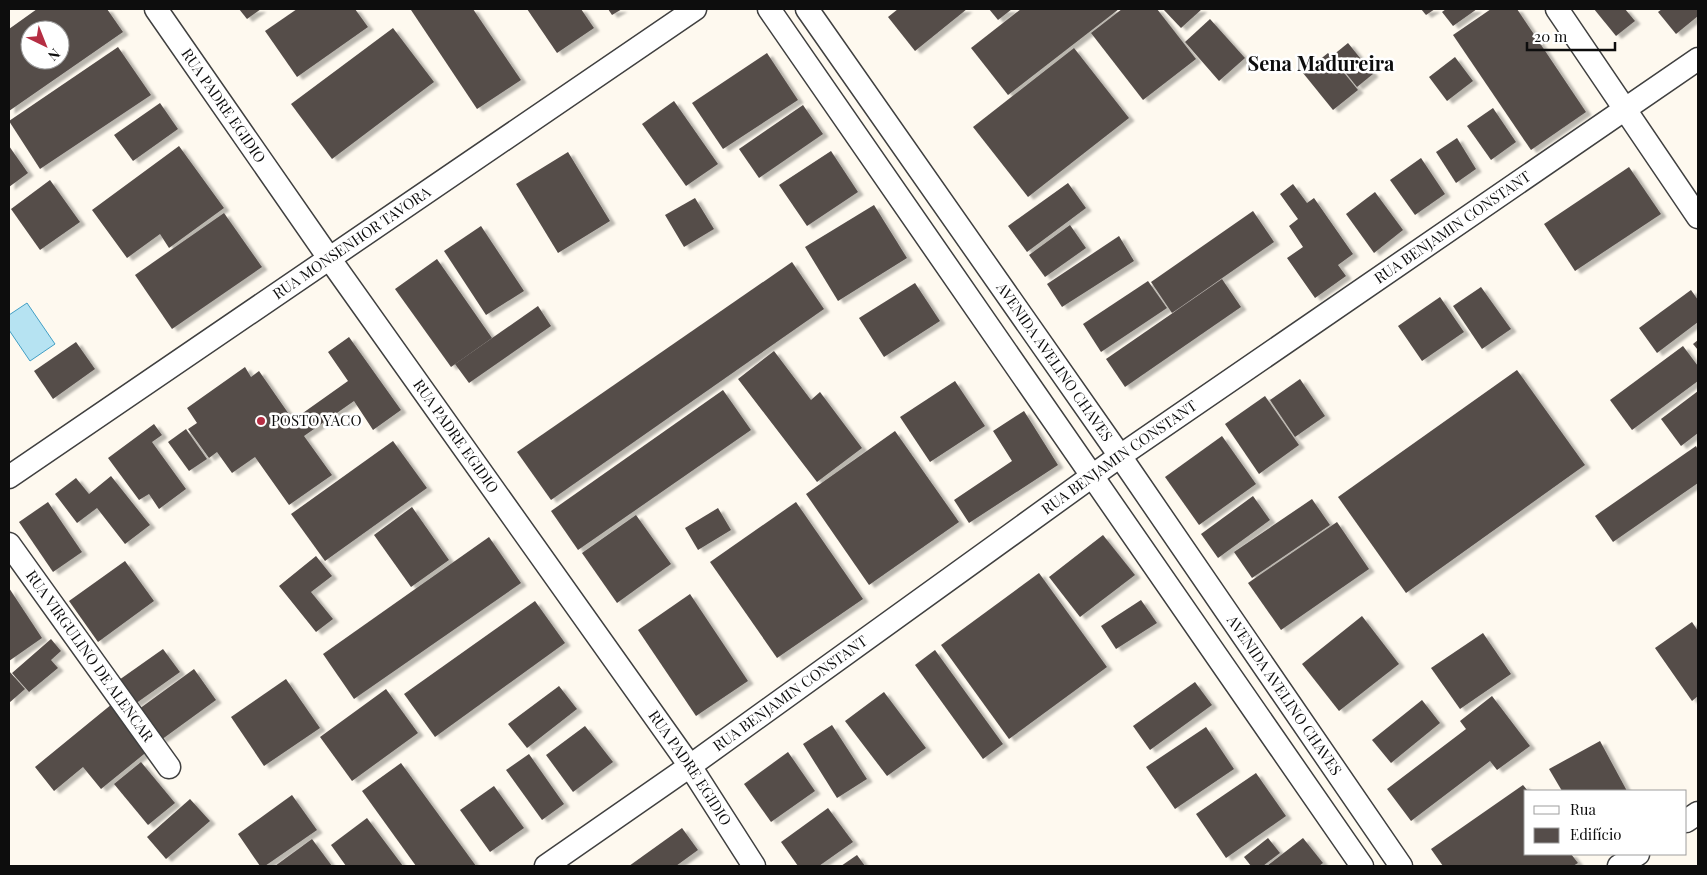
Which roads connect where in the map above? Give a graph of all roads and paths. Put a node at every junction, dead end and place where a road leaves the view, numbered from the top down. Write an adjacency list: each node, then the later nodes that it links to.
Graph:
1 (156, 9): 9 (street, RUA PADRE EGIDIO)
2 (695, 9): 9 (street, RUA MONSENHOR TAVORA)
3 (769, 9): 11 (street)
4 (807, 9): 10 (street, AVENIDA AVELINO CHAVES)
5 (1557, 9): 7 (street)
6 (1698, 59): 7 (street, RUA BENJAMIN CONSTANT)
7 (1626, 108): 8 (street); 10 (street, RUA BENJAMIN CONSTANT)
8 (1698, 217)
9 (329, 258): 12 (street, RUA MONSENHOR TAVORA); 14 (street, RUA PADRE EGIDIO)
10 (1120, 456): 11 (street, RUA BENJAMIN CONSTANT); 22 (street, AVENIDA AVELINO CHAVES)
11 (1092, 476): 14 (street, RUA BENJAMIN CONSTANT); 21 (street)
12 (9, 477)
13 (9, 544): 15 (street, RUA VIRGULINO DE ALENCAR)
14 (690, 766): 19 (street, RUA BENJAMIN CONSTANT); 20 (street, RUA PADRE EGIDIO)
15 (169, 767)
16 (1698, 813): 17 (street)
17 (1687, 820)
18 (1636, 855): 23 (street)
19 (546, 866)
20 (754, 866)
21 (1362, 866)
22 (1401, 866)
23 (1619, 866)

